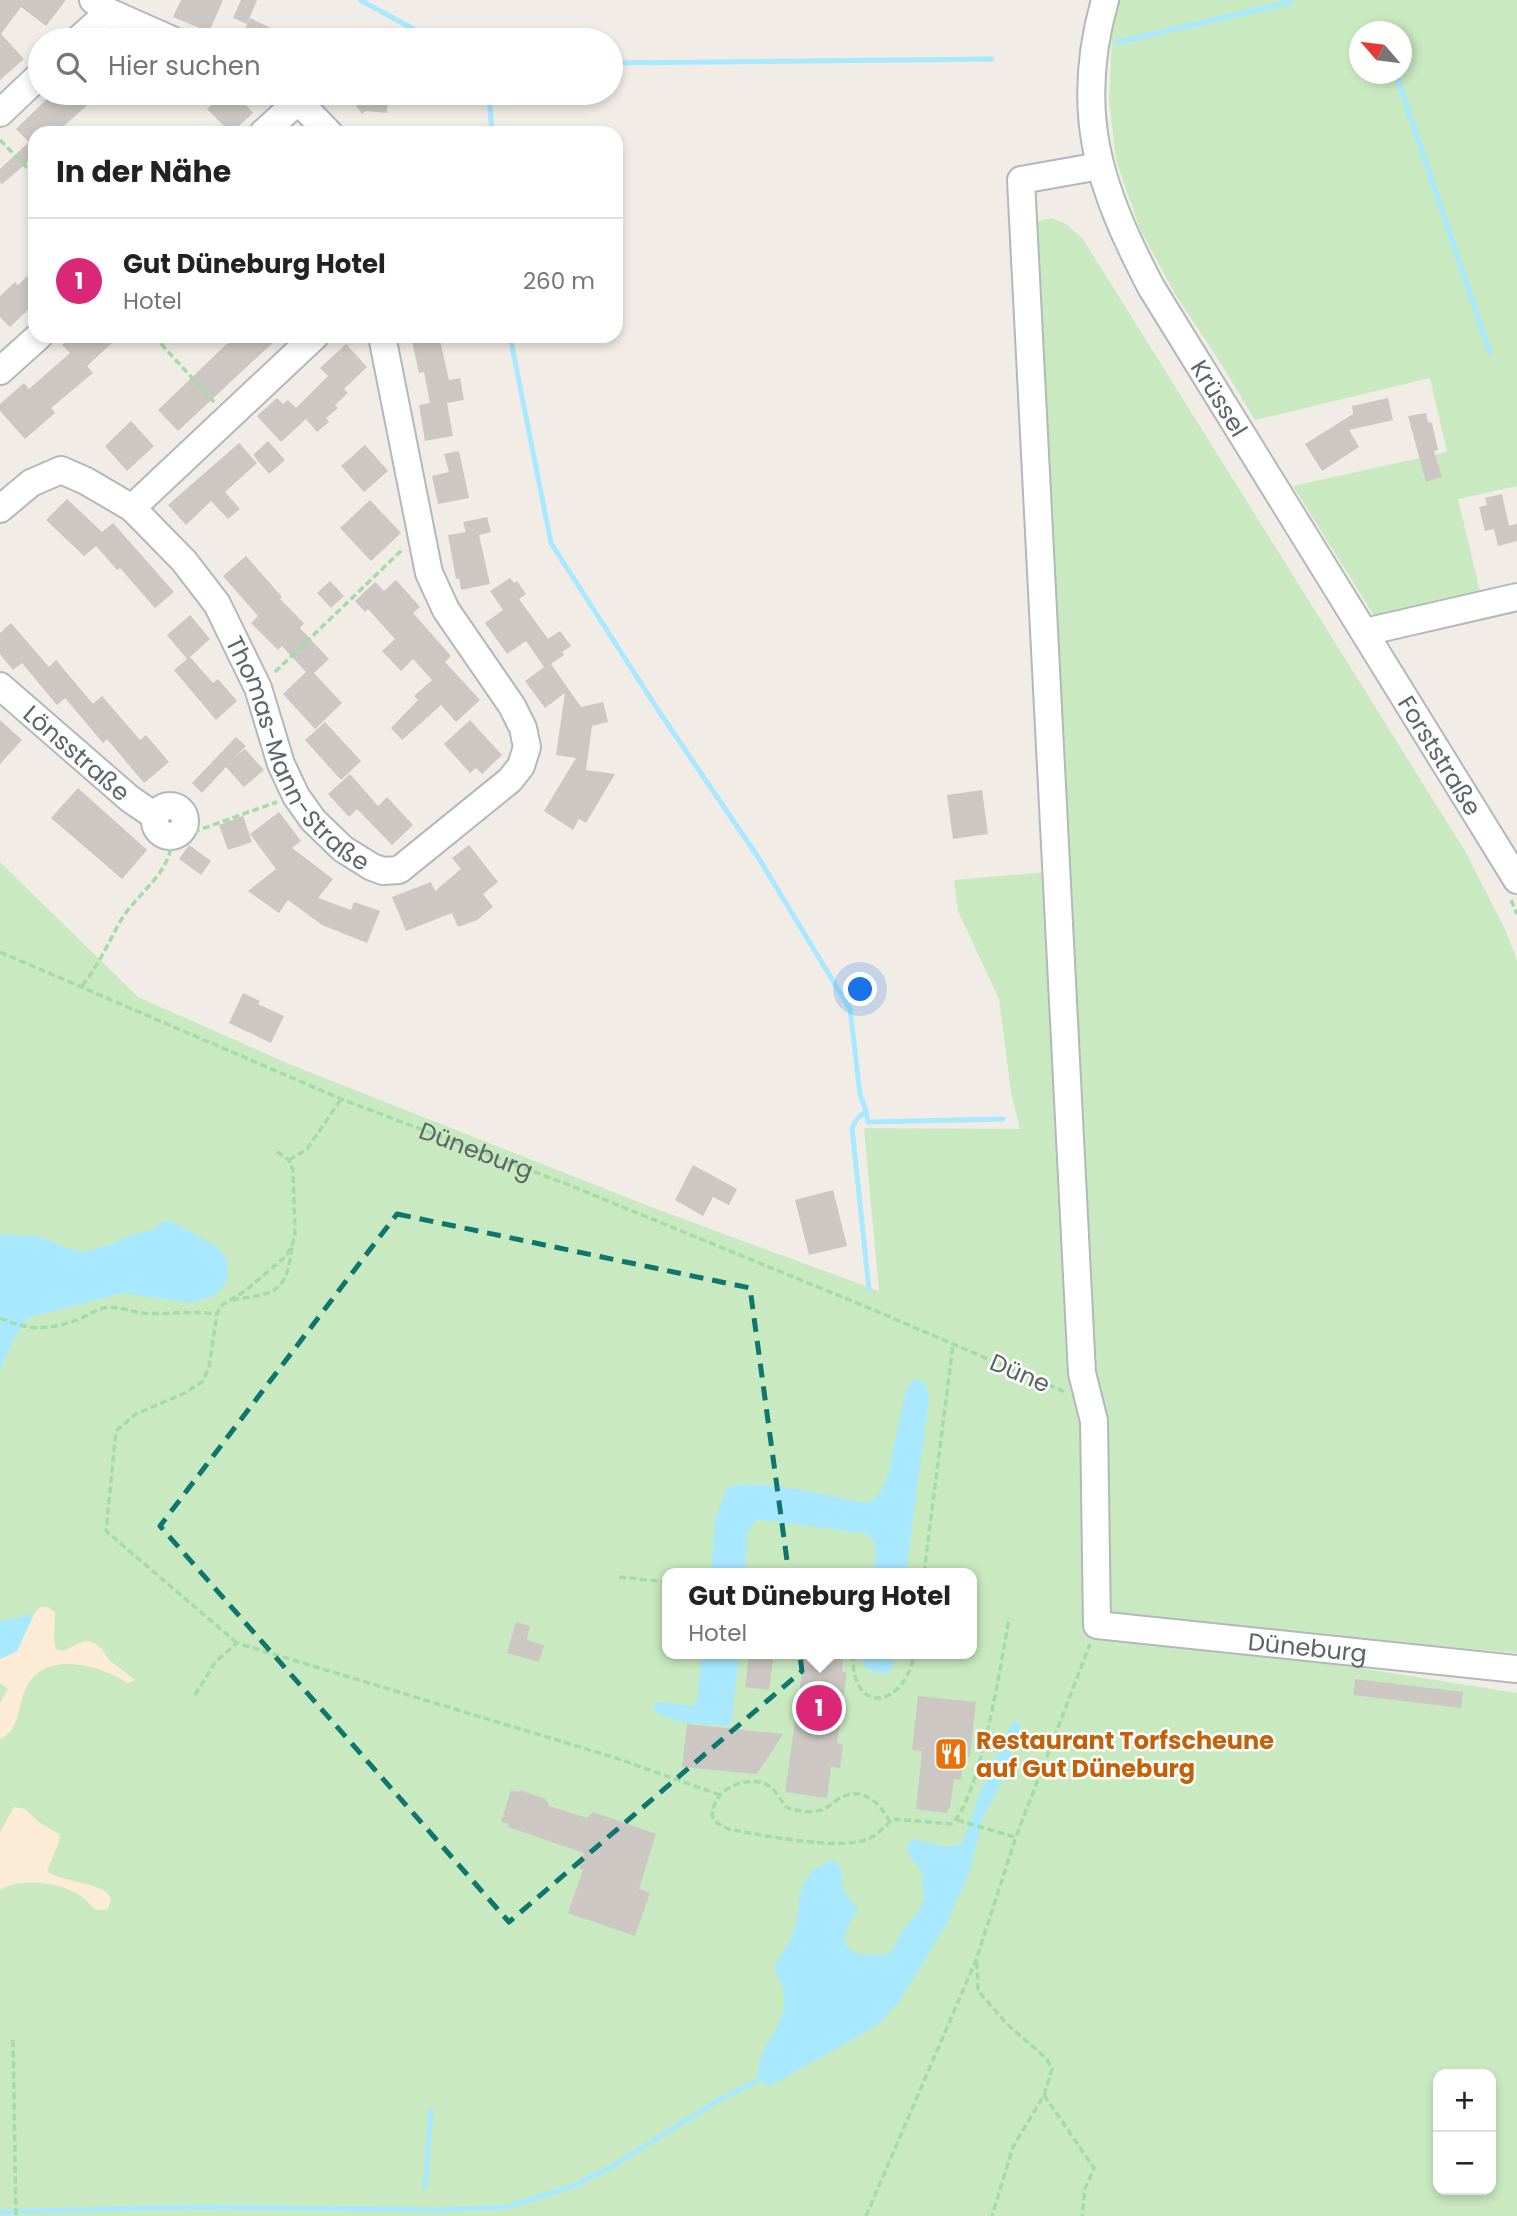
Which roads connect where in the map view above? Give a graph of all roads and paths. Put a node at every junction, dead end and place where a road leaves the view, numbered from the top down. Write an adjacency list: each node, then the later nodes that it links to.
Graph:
1 (1105, 0): 12 (street, Krüssel)
2 (101, 6): 3 (street); 4 (street)
3 (86, 28)
4 (147, 28)
5 (28, 86): 8 (street)
6 (284, 105): 9 (street)
7 (299, 105): 10 (street)
8 (0, 113)
9 (267, 126)
10 (321, 126)
11 (0, 140): 13 (path)
12 (1100, 166): 24 (street, Krüssel); 40 (street)
13 (28, 169)
14 (31, 343): 18 (street)
15 (160, 343): 19 (path)
16 (307, 343): 19 (street)
17 (383, 343): 22 (street, Thomas-Mann-Straße)
18 (0, 371)
19 (228, 417): 20 (street)
20 (132, 508): 21 (street, Thomas-Mann-Straße); 26 (street, Thomas-Mann-Straße)
21 (0, 509)
22 (421, 532): 26 (path); 27 (street, Thomas-Mann-Straße)
23 (1517, 597): 24 (street)
24 (1365, 632): 29 (street, Forststraße)
25 (0, 686): 28 (street, Lönsstraße)
26 (258, 688): 27 (street, Thomas-Mann-Straße)
27 (296, 796): 28 (path)
28 (177, 833): 31 (path)
29 (1517, 880)
30 (0, 952): 31 (path, Düneburg)
31 (81, 986): 32 (path, Düneburg)
32 (341, 1099): 34 (path); 39 (path, Düneburg)
33 (275, 1150): 34 (path)
34 (289, 1160): 35 (path)
35 (292, 1246): 36 (path); 36 (path)
36 (229, 1301): 37 (path)
37 (217, 1314): 38 (path); 46 (path)
38 (0, 1318)
39 (953, 1345): 40 (path, Düne); 41 (path)
40 (1088, 1398): 45 (street)
41 (925, 1568)
42 (619, 1577): 43 (path)
43 (662, 1581)
44 (1009, 1618): 52 (path)
45 (1097, 1625): 49 (street, Düneburg); 54 (path)
46 (237, 1643): 50 (path); 51 (path)
47 (854, 1659): 48 (path)
48 (913, 1659)
49 (1517, 1669)
50 (195, 1695)
51 (720, 1795): 53 (path); 53 (path)
52 (957, 1820): 53 (path); 54 (path)
53 (890, 1822)
54 (1016, 1837): 55 (path)
55 (976, 1959): 57 (path); 59 (path)
56 (13, 2040): 58 (path)
57 (1044, 2095): 60 (path); 61 (path)
58 (16, 2216)
59 (866, 2216)
60 (992, 2216)
61 (1082, 2216)

